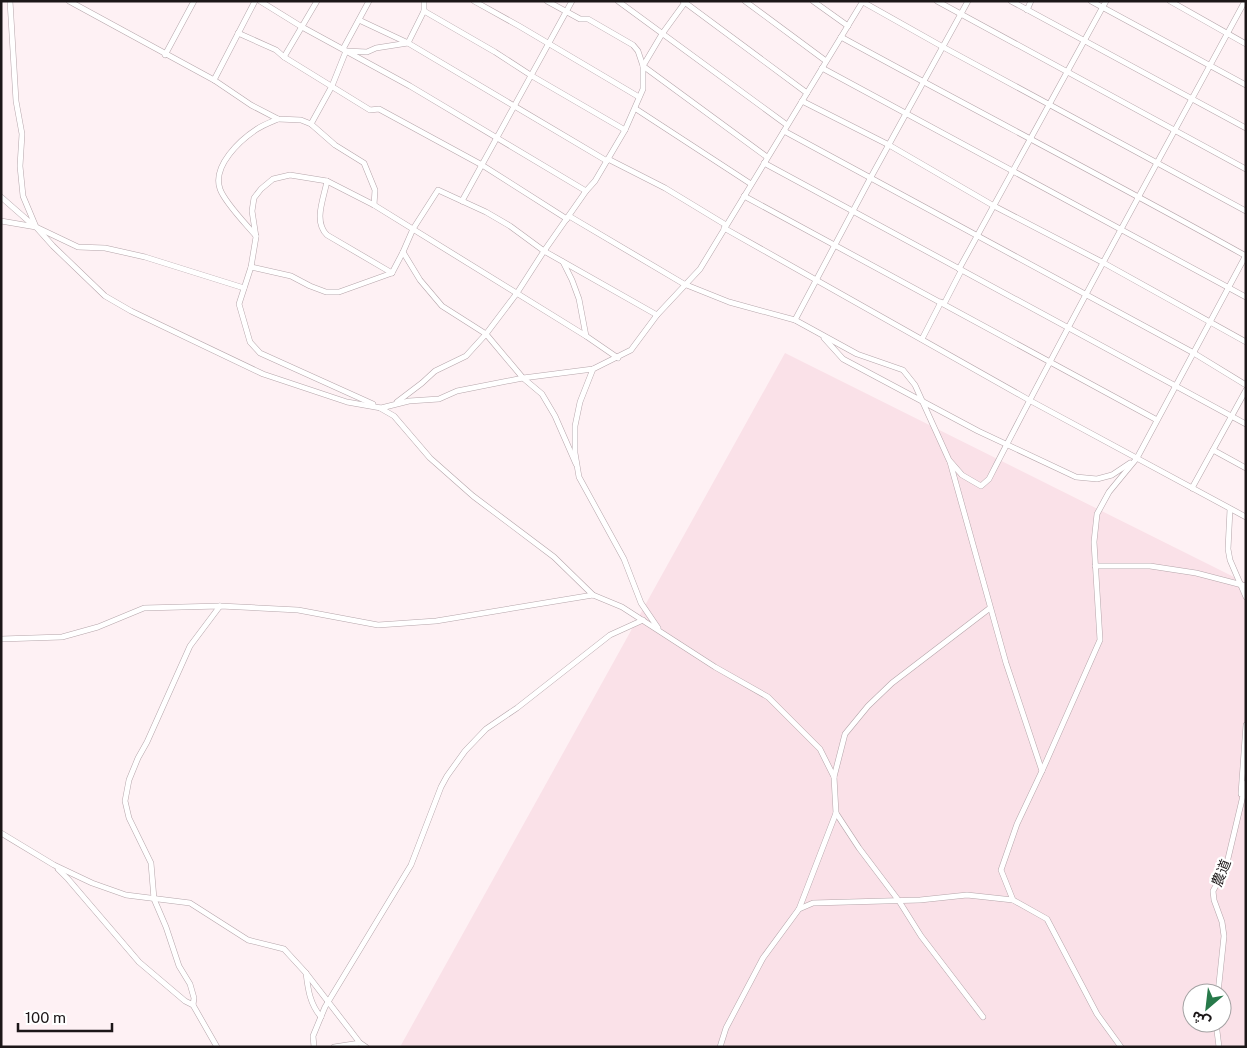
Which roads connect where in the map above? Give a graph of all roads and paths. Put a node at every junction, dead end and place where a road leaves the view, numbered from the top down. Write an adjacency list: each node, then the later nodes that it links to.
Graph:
1 (10, 1): 94 (street)
2 (69, 1): 43 (street)
3 (194, 1): 43 (street)
4 (255, 1): 33 (street)
5 (260, 1): 32 (street)
6 (317, 1): 32 (street)
7 (424, 1): 27 (street)
8 (474, 1): 39 (street)
9 (547, 1): 28 (street)
10 (572, 1): 28 (street)
11 (618, 1): 34 (street)
12 (745, 1): 45 (street)
13 (813, 1): 31 (street)
14 (937, 1): 29 (street)
15 (968, 1): 29 (street)
16 (1011, 1): 26 (street)
17 (1031, 1): 26 (street)
18 (1091, 1): 25 (street)
19 (1106, 1): 25 (street)
20 (1170, 1): 35 (street)
21 (1245, 1): 35 (street)
22 (366, 2): 30 (street)
23 (685, 2): 34 (street); 55 (street)
24 (863, 2): 31 (street); 41 (street)
25 (1102, 8): 37 (street); 47 (street)
26 (1027, 10): 37 (street)
27 (424, 11): 38 (street); 50 (street)
28 (566, 12): 39 (street); 46 (street)
29 (961, 14): 41 (street); 49 (street)
30 (359, 20): 38 (street); 42 (street)
31 (848, 26): 36 (street)
32 (302, 27): 42 (street); 44 (street)
33 (238, 33): 44 (street); 51 (street)
34 (662, 34): 46 (street); 65 (street)
35 (1228, 34): 40 (street); 47 (street)
36 (841, 37): 45 (street); 52 (street)
37 (1084, 41): 49 (street); 57 (street)
38 (408, 43): 42 (street); 60 (street)
39 (548, 44): 50 (street); 56 (street)
40 (1246, 44)
41 (943, 47): 52 (street); 59 (street)
42 (344, 50): 54 (street); 70 (street)
43 (165, 55): 51 (street)
44 (284, 58): 54 (street)
45 (826, 61): 48 (street)
46 (643, 66): 56 (street); 73 (street)
47 (1210, 66): 53 (street); 57 (street)
48 (822, 68): 55 (street); 62 (street)
49 (1067, 72): 59 (street); 68 (street)
50 (532, 76): 60 (street); 67 (street)
51 (214, 80): 63 (street)
52 (924, 82): 62 (street); 71 (street)
53 (1246, 85)
54 (332, 86): 64 (street); 77 (street)
55 (807, 93): 58 (street)
56 (639, 97): 61 (street)
57 (1192, 98): 66 (street); 68 (street)
58 (802, 101): 65 (street); 72 (street)
59 (1049, 105): 71 (street); 76 (street)
60 (515, 106): 70 (street); 74 (street)
61 (636, 109): 67 (street); 82 (street)
62 (907, 114): 72 (street); 79 (street)
63 (278, 119): 64 (street); 99 (street)
64 (311, 124): 88 (street)
65 (787, 125): 69 (street)
66 (1246, 128)
67 (625, 130): 74 (street)
68 (1174, 130): 76 (street); 78 (street)
69 (784, 131): 73 (street); 80 (street)
70 (498, 138): 77 (street); 83 (street)
71 (1030, 139): 79 (street); 85 (street)
72 (888, 145): 80 (street); 89 (street)
73 (768, 157): 75 (street)
74 (608, 160): 83 (street); 95 (street)
75 (764, 163): 82 (street); 91 (street)
76 (1157, 163): 85 (street); 90 (street)
77 (482, 165): 87 (street); 92 (street)
78 (1246, 169)
79 (1013, 171): 89 (street); 97 (street)
80 (871, 177): 91 (street); 98 (street)
81 (327, 181): 88 (street); 99 (street); 108 (street)
82 (751, 184): 84 (street)
83 (586, 190): 92 (street)
84 (744, 196): 95 (street); 100 (street)
85 (1138, 196): 97 (street); 103 (street)
86 (1, 197): 94 (street)
87 (462, 201): 96 (street); 101 (street)
88 (374, 205): 96 (street)
89 (994, 206): 98 (street); 105 (street)
90 (1246, 211)
91 (853, 212): 100 (street); 107 (street)
92 (568, 218): 101 (street); 110 (street)
93 (1, 221): 94 (street)
94 (36, 227): 111 (street); 137 (street)
95 (725, 227): 109 (street); 110 (street)
96 (413, 229): 102 (street); 113 (street)
97 (1120, 229): 105 (street); 112 (street)
98 (977, 236): 107 (street); 114 (street)
99 (256, 237): 106 (street)
100 (835, 246): 109 (street); 116 (street)
101 (544, 251): 104 (street); 113 (street)
102 (403, 252): 108 (street); 122 (street)
103 (1246, 256): 112 (street)
104 (563, 262): 117 (street); 123 (street)
105 (1102, 262): 114 (street); 119 (street)
106 (251, 267): 108 (street); 111 (street)
107 (960, 270): 116 (street); 120 (street)
108 (392, 273)
109 (816, 282): 118 (street); 124 (street)
110 (684, 284): 117 (street); 118 (street)
111 (244, 288): 137 (street)
112 (1228, 288): 115 (street); 119 (street)
113 (517, 293): 122 (street); 123 (street)
114 (1086, 296): 120 (street); 126 (street)
115 (1246, 297)
116 (942, 303): 124 (street); 128 (street)
117 (657, 315): 127 (street)
118 (795, 320): 121 (street)
119 (1210, 322): 125 (street); 126 (street)
120 (1068, 328): 128 (street); 132 (street)
121 (818, 333): 135 (street); 135 (street)
122 (486, 334): 130 (street); 136 (street)
123 (586, 336): 127 (street)
124 (922, 339): 134 (street)
125 (1246, 342)
126 (1192, 352): 131 (street); 132 (street)
127 (618, 358): 129 (street)
128 (1050, 362): 134 (street); 139 (street)
129 (593, 369): 130 (street); 145 (street)
130 (523, 378): 136 (street); 145 (street)
131 (1246, 385)
132 (1176, 386): 138 (street); 139 (street)
133 (1246, 390): 138 (street)
134 (1029, 400): 141 (street); 143 (street)
135 (922, 402): 141 (street); 144 (street)
136 (394, 404): 137 (street)
137 (381, 408): 152 (street)
138 (1231, 416): 140 (street); 142 (street)
139 (1157, 420): 143 (street)
140 (1246, 424)
141 (1006, 445): 143 (street); 144 (street)
142 (1213, 450): 146 (street); 147 (street)
143 (1137, 458): 147 (street); 150 (street)
144 (949, 460): 155 (street)
145 (576, 464): 157 (street)
146 (1246, 468)
147 (1192, 488): 148 (street)
148 (1230, 509): 149 (street); 151 (street)
149 (1246, 517)
150 (1095, 566): 151 (street); 160 (street)
151 (1243, 585): 153 (street)
152 (593, 595): 154 (street); 156 (street)
153 (1246, 597)
154 (220, 606): 158 (street); 167 (street)
155 (990, 608): 160 (street); 161 (street)
156 (642, 620): 157 (street); 173 (street)
157 (660, 630): 161 (street)
158 (1, 639)
159 (1246, 725): 163 (street)
160 (1042, 770): 168 (street)
161 (834, 777): 164 (street)
162 (1246, 783): 163 (street, 農道)
163 (1240, 802): 172 (street, 農道)
164 (836, 813): 169 (street); 170 (street)
165 (1, 833): 166 (street)
166 (54, 865): 167 (street); 174 (street)
167 (154, 899): 171 (street); 174 (street)
168 (1013, 900): 169 (street); 184 (street)
169 (899, 901): 170 (street); 176 (street)
170 (799, 909): 183 (street)
171 (306, 973): 173 (street); 175 (street)
172 (1219, 983)
173 (328, 1002): 175 (street); 178 (street)
174 (193, 1005): 179 (street)
175 (321, 1017): 180 (street)
176 (983, 1017)
177 (1217, 1033): 185 (street)
178 (360, 1044): 181 (street); 182 (street)
179 (217, 1047)
180 (314, 1047)
181 (334, 1047)
182 (366, 1047)
183 (720, 1047)
184 (1121, 1047)
185 (1219, 1047)

